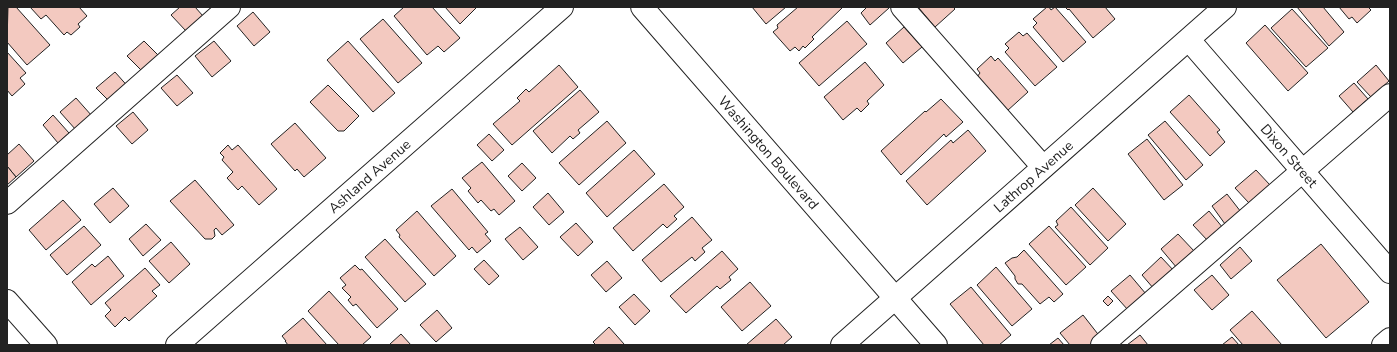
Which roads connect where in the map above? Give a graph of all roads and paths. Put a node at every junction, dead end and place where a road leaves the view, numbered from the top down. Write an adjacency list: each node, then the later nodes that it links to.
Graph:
1 (229, 7): 10 (street)
2 (562, 7): 16 (street, Ashland Avenue)
3 (642, 7): 12 (street, Washington Boulevard)
4 (902, 7): 8 (street)
5 (1225, 7): 6 (street, Lathrop Avenue)
6 (1189, 40): 8 (street, Lathrop Avenue); 9 (street, Dixon Street)
7 (1390, 95): 9 (street)
8 (1044, 168): 12 (street, Lathrop Avenue)
9 (1303, 171): 11 (street, Dixon Street); 19 (street)
10 (7, 203)
11 (1390, 272)
12 (895, 298): 17 (street, Lathrop Avenue); 18 (street, Washington Boulevard)
13 (7, 301): 15 (street)
14 (1390, 339): 20 (street)
15 (46, 345)
16 (178, 345)
17 (842, 345)
18 (936, 345)
19 (1102, 345)
20 (1384, 345)

